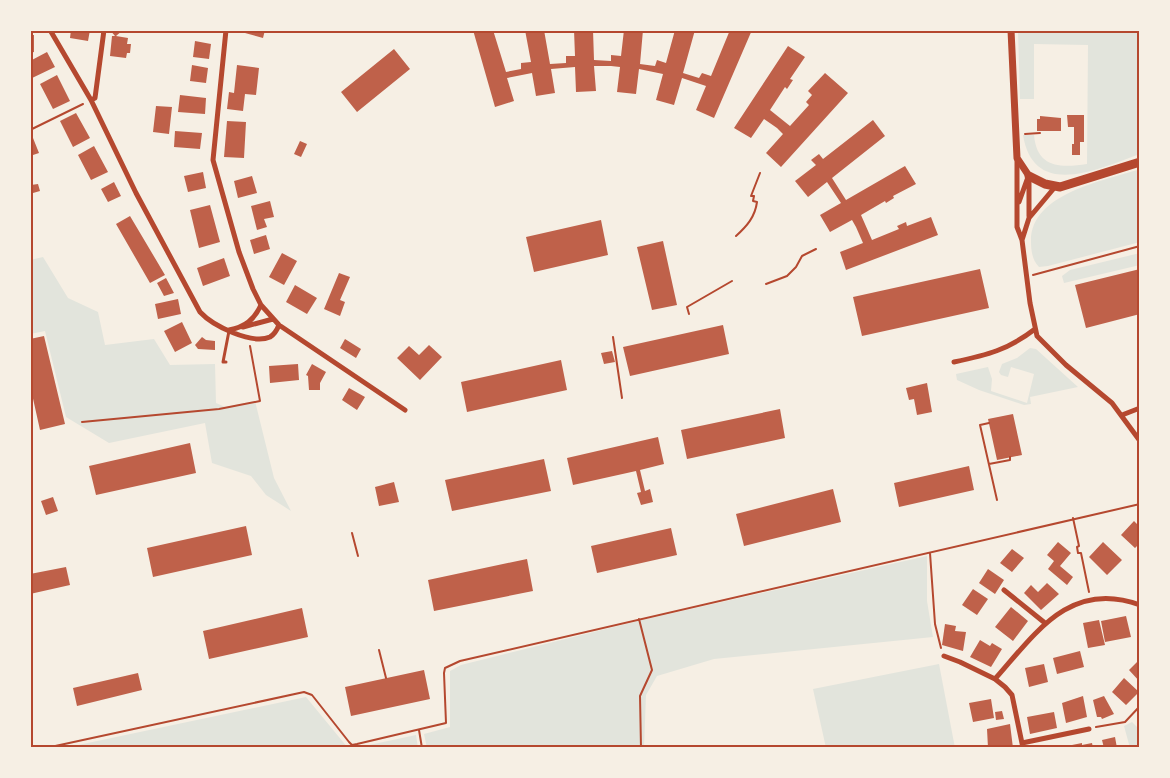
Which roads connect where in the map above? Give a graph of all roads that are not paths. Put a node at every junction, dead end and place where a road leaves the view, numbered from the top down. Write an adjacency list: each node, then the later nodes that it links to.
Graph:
1 (50, 30): 5 (street)
2 (104, 30): 5 (street)
3 (226, 30): 13 (street)
4 (1011, 30): 6 (street)
5 (91, 100): 18 (street)
6 (1017, 158): 8 (street); 10 (street)
7 (1140, 162): 9 (highway)
8 (1029, 176): 9 (highway); 10 (street); 11 (street)
9 (1055, 187): 11 (street)
10 (1016, 212): 12 (street)
11 (1029, 218): 12 (street)
12 (1022, 240): 17 (street)
13 (261, 305): 14 (street); 16 (street)
14 (273, 319): 15 (street); 16 (street)
15 (279, 325): 18 (street); 22 (street)
16 (242, 327): 18 (street)
17 (1035, 329): 20 (street); 23 (street)
18 (228, 330): 19 (lane)
19 (226, 362)
20 (954, 362)
21 (1140, 408): 23 (street)
22 (405, 410)
23 (1122, 415): 24 (street)
24 (1140, 441)
25 (1004, 590): 27 (street)
26 (1140, 605): 27 (street)
27 (1045, 623): 29 (street)
28 (944, 656): 29 (street)
29 (995, 679): 31 (street)
30 (1089, 729): 31 (street)
31 (1023, 746)

